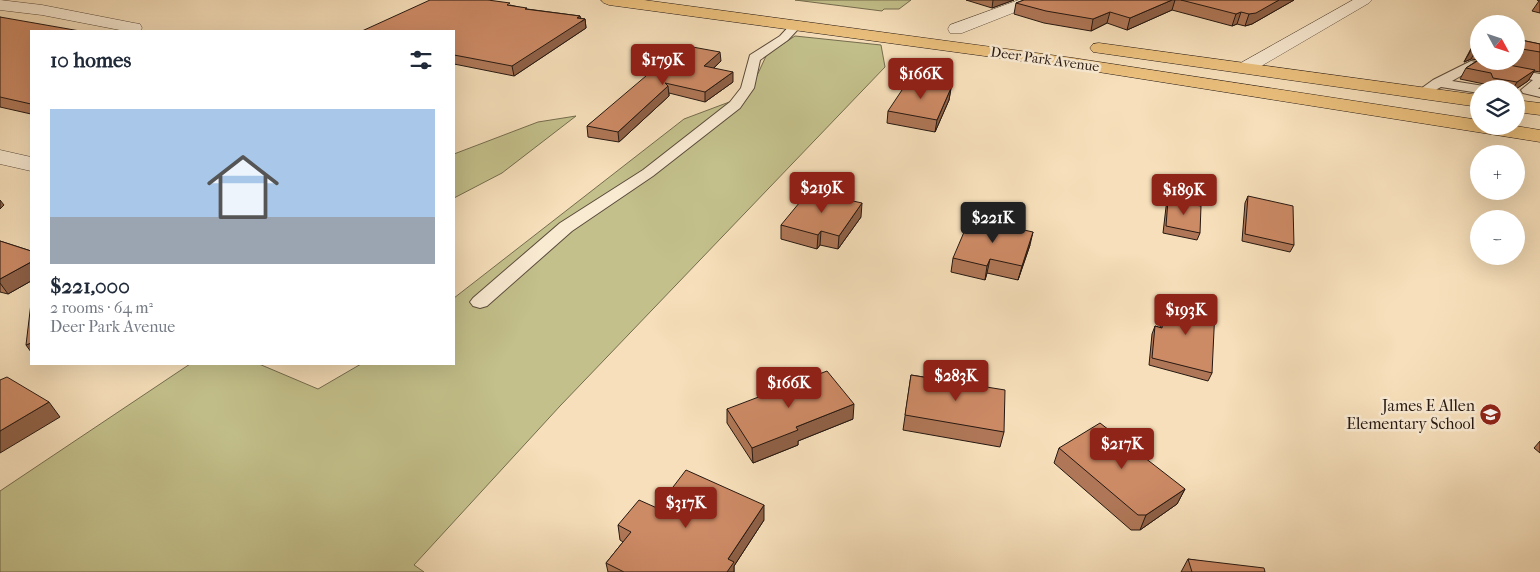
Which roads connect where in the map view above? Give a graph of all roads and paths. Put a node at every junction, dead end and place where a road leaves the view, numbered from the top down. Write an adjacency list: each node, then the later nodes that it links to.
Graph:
1 (609, 0): 6 (main road, Deer Park Avenue)
2 (730, 0): 6 (main road, Deer Park Avenue)
3 (1033, 0): 9 (street)
4 (1364, 0): 12 (street)
5 (0, 5): 8 (street)
6 (792, 16): 21 (main road, Deer Park Avenue); 26 (lane)
7 (936, 26): 9 (main road, Deer Park Avenue)
8 (134, 28)
9 (956, 29): 10 (main road, Deer Park Avenue)
10 (994, 34)
11 (1081, 46): 12 (main road, Deer Park Avenue)
12 (1245, 68): 18 (main road, Deer Park Avenue)
13 (1452, 75): 14 (lane); 15 (lane); 16 (lane)
14 (1540, 80): 19 (lane)
15 (1470, 81)
16 (1438, 83): 17 (lane); 18 (lane)
17 (1470, 85)
18 (1422, 93): 20 (main road, Deer Park Avenue)
19 (1526, 98)
20 (1470, 100)
21 (1470, 125)
22 (1525, 134): 23 (main road, Deer Park Avenue)
23 (1540, 136)
24 (0, 157): 25 (street)
25 (30, 164)
26 (480, 302)

